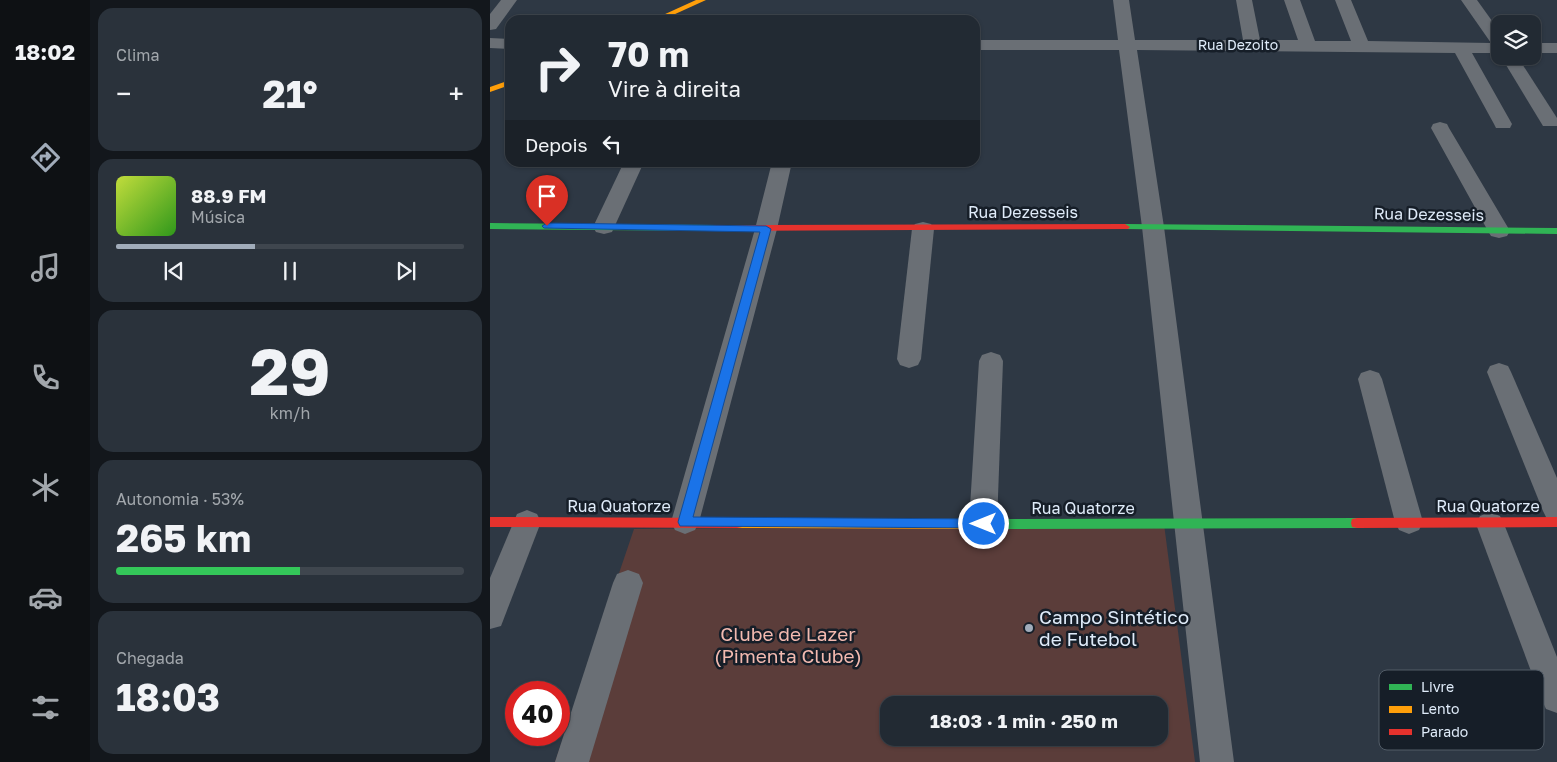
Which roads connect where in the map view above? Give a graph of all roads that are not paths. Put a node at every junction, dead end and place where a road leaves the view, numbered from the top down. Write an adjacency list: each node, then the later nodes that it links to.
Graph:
1 (509, 0): 9 (street)
2 (702, 0): 8 (street)
3 (1120, 0): 14 (street)
4 (1244, 0): 15 (street)
5 (1292, 0): 16 (street)
6 (1344, 0): 17 (street)
7 (1469, 0): 10 (street)
8 (668, 15)
9 (490, 24)
10 (1491, 31)
11 (490, 43): 12 (street)
12 (505, 44)
13 (980, 45): 14 (street, Rua Dezoito)
14 (1127, 45): 15 (street, Rua Dezoito); 32 (street)
15 (1252, 45): 16 (street, Rua Dezoito)
16 (1308, 46): 17 (street, Rua Dezoito)
17 (1362, 47): 18 (street, Rua Dezoito)
18 (1461, 48): 19 (street, Rua Dezoito); 26 (street)
19 (1491, 48)
20 (1541, 48): 21 (street)
21 (1557, 48)
22 (1514, 65): 25 (street)
23 (505, 84): 24 (street)
24 (490, 90)
25 (1550, 122)
26 (1503, 124)
27 (1440, 128): 35 (street)
28 (632, 167): 31 (street)
29 (781, 167): 33 (street)
30 (490, 226): 31 (street, Rua Dezesseis)
31 (604, 227): 33 (street, Rua Dezesseis)
32 (1153, 227): 34 (street, Rua Dezesseis); 35 (street, Rua Dezesseis); 48 (street)
33 (766, 229): 34 (street, Rua Dezesseis); 44 (street)
34 (924, 229): 37 (street)
35 (1498, 232): 36 (street, Rua Dezesseis)
36 (1557, 232)
37 (909, 359)
38 (991, 361): 47 (street)
39 (1499, 372): 41 (street)
40 (1370, 379): 45 (street)
41 (1557, 511)
42 (490, 522): 43 (street, Rua Quatorze)
43 (527, 522): 44 (street, Rua Quatorze); 51 (street)
44 (685, 522): 47 (street, Rua Quatorze)
45 (1409, 522): 48 (street, Rua Quatorze); 49 (street, Rua Quatorze)
46 (1557, 522): 49 (street, Rua Quatorze)
47 (984, 524): 48 (street, Rua Quatorze)
48 (1187, 524): 54 (street)
49 (1490, 524): 52 (street)
50 (628, 583): 53 (street)
51 (490, 616)
52 (1557, 698)
53 (572, 762)
54 (1217, 762)

